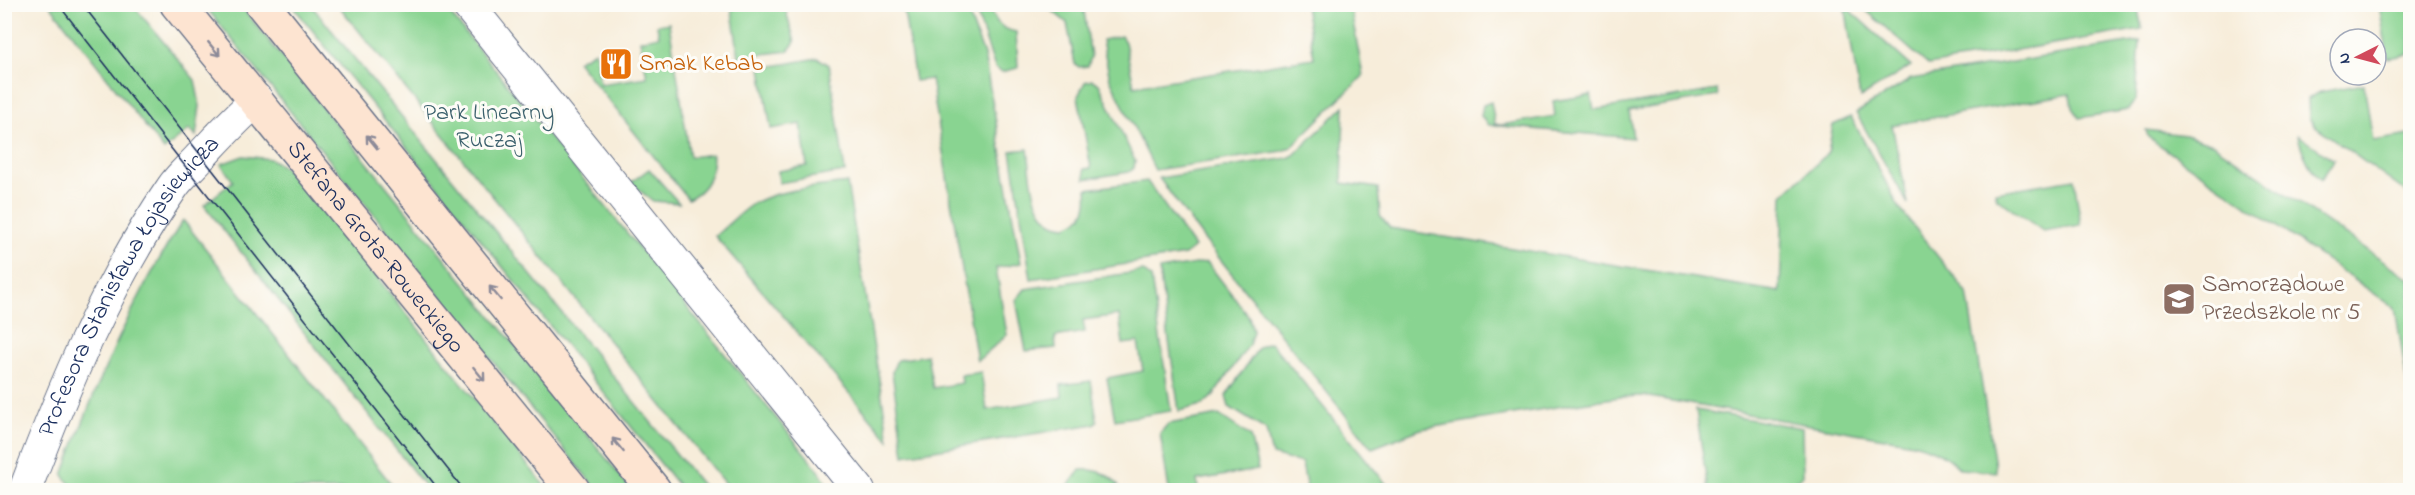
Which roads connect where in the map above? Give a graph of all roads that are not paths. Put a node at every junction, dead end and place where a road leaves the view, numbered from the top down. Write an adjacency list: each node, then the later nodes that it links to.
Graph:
1 (177, 4): 4 (main road, Stefana Grota-Roweckiego, one-way to 4)
2 (262, 4): 7 (main road, one-way to 2)
3 (467, 4): 8 (street)
4 (257, 100): 5 (street, Profesora Stanisława Łojasiewicza); 6 (main road, Stefana Grota-Roweckiego, one-way to 6)
5 (25, 490)
6 (573, 490)
7 (654, 490)
8 (859, 490)

